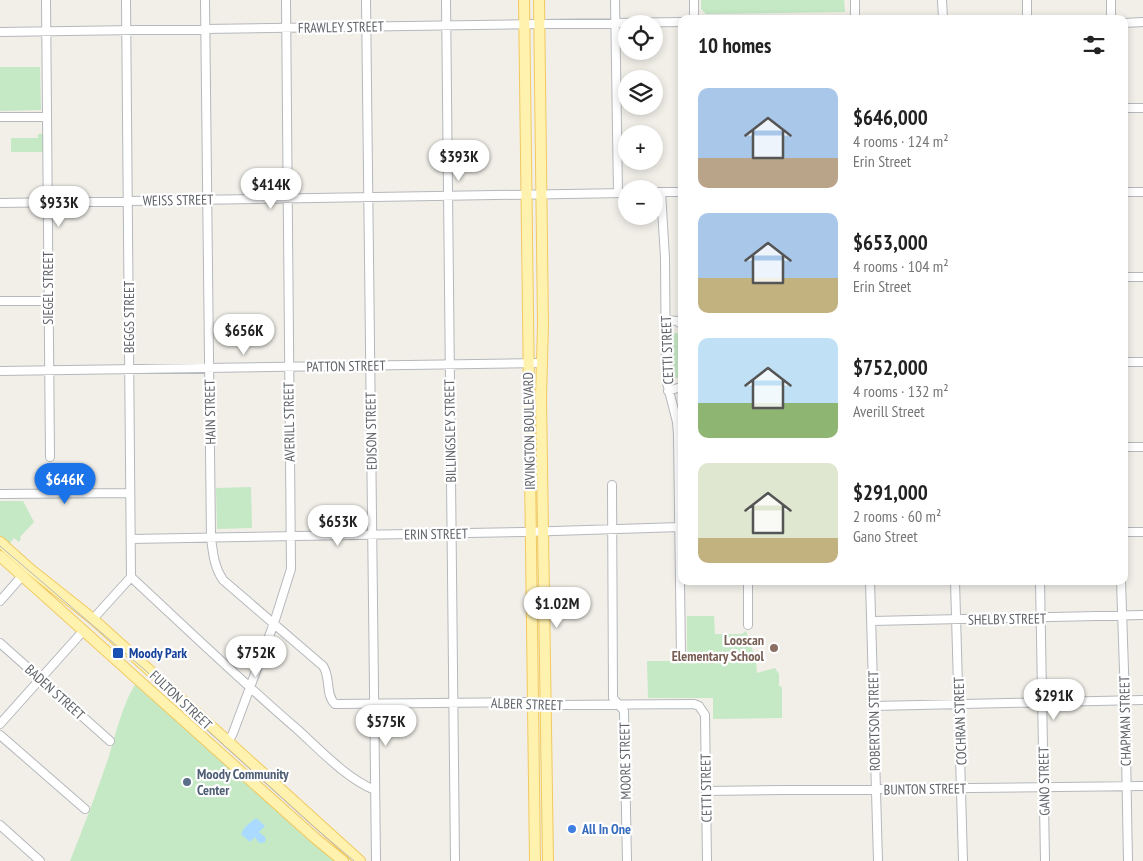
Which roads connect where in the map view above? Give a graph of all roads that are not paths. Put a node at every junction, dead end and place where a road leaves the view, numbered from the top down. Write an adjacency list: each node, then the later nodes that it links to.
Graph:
1 (46, 0): 30 (street, SIEGEL STREET)
2 (126, 0): 31 (street, BEGGS STREET)
3 (205, 0): 29 (street, HAIN STREET)
4 (286, 0): 28 (street, AVERILL STREET)
5 (366, 0): 27 (street, EDISON STREET)
6 (446, 0): 26 (street, BILLINGSLEY STREET)
7 (524, 0): 24 (main road, IRVINGTON BOULEVARD)
8 (539, 0): 25 (main road, IRVINGTON BOULEVARD)
9 (615, 0): 22 (street)
10 (694, 0): 15 (street)
11 (855, 0): 16 (street)
12 (942, 0): 17 (street)
13 (1026, 0): 18 (street)
14 (1111, 0): 19 (street)
15 (694, 15)
16 (855, 15)
17 (943, 15)
18 (1027, 15)
19 (1111, 15)
20 (678, 22): 22 (street, FRAWLEY STREET)
21 (1143, 22): 23 (street)
22 (615, 23): 25 (street, FRAWLEY STREET); 39 (street)
23 (1128, 23)
24 (524, 24): 25 (street, FRAWLEY STREET); 26 (street, FRAWLEY STREET); 35 (main road, IRVINGTON BOULEVARD)
25 (539, 24): 36 (main road, IRVINGTON BOULEVARD)
26 (446, 26): 27 (street, FRAWLEY STREET); 45 (street, BILLINGSLEY STREET)
27 (366, 27): 28 (street, FRAWLEY STREET); 48 (street, EDISON STREET)
28 (286, 28): 29 (street, FRAWLEY STREET); 49 (street, AVERILL STREET)
29 (205, 29): 31 (street, FRAWLEY STREET); 50 (street, HAIN STREET)
30 (46, 31): 31 (street, FRAWLEY STREET); 32 (street, FRAWLEY STREET); 38 (street, SIEGEL STREET)
31 (126, 31): 51 (street, BEGGS STREET)
32 (0, 32)
33 (1128, 108): 34 (street)
34 (1143, 108)
35 (525, 110): 36 (main road); 46 (main road, IRVINGTON BOULEVARD)
36 (540, 110): 47 (main road, IRVINGTON BOULEVARD)
37 (0, 117): 38 (street)
38 (47, 117): 52 (street, SIEGEL STREET)
39 (621, 180)
40 (663, 192): 41 (street)
41 (678, 192)
42 (1128, 192): 43 (street)
43 (1143, 192)
44 (618, 193): 47 (street, WEISS STREET)
45 (448, 194): 46 (street, WEISS STREET); 48 (street, WEISS STREET); 67 (street, BILLINGSLEY STREET)
46 (527, 194): 47 (street, WEISS STREET); 55 (main road, IRVINGTON BOULEVARD)
47 (541, 194): 56 (main road, IRVINGTON BOULEVARD)
48 (367, 196): 49 (street, WEISS STREET); 68 (street, EDISON STREET)
49 (287, 198): 50 (street, WEISS STREET); 69 (street, AVERILL STREET)
50 (207, 199): 51 (street, WEISS STREET); 70 (street, HAIN STREET)
51 (129, 201): 52 (street, WEISS STREET); 71 (street, BEGGS STREET)
52 (48, 202): 53 (street, WEISS STREET); 59 (street, SIEGEL STREET)
53 (0, 203)
54 (662, 225): 61 (street, CETTI STREET)
55 (528, 272): 56 (main road); 65 (main road, IRVINGTON BOULEVARD)
56 (542, 272): 66 (main road, IRVINGTON BOULEVARD)
57 (1128, 277): 58 (street)
58 (1143, 277)
59 (48, 301): 60 (street); 72 (street, SIEGEL STREET)
60 (0, 302)
61 (666, 320): 62 (street); 75 (street, CETTI STREET)
62 (678, 322)
63 (1128, 362): 64 (street)
64 (1143, 362)
65 (528, 363): 66 (street, PATTON STREET); 67 (street, PATTON STREET); 76 (main road, IRVINGTON BOULEVARD)
66 (542, 363): 77 (main road, IRVINGTON BOULEVARD)
67 (449, 364): 68 (street, PATTON STREET); 91 (street, BILLINGSLEY STREET)
68 (370, 365): 69 (street, PATTON STREET); 92 (street, EDISON STREET)
69 (288, 367): 70 (street, PATTON STREET); 93 (street, AVERILL STREET)
70 (209, 368): 71 (street, PATTON STREET); 94 (street, HAIN STREET)
71 (130, 369): 72 (street, PATTON STREET); 83 (street, BEGGS STREET)
72 (49, 370): 73 (street, PATTON STREET); 81 (street, SIEGEL STREET)
73 (0, 371)
74 (678, 388): 75 (street)
75 (668, 392): 78 (street, CETTI STREET)
76 (528, 421): 77 (main road); 88 (main road, IRVINGTON BOULEVARD)
77 (542, 421): 87 (main road, IRVINGTON BOULEVARD)
78 (678, 434)
79 (1128, 447): 80 (street)
80 (1143, 447)
81 (50, 457)
82 (612, 485): 86 (street, MOORE STREET)
83 (130, 493): 84 (street); 95 (street, BEGGS STREET)
84 (0, 494)
85 (678, 527): 86 (street, ERIN STREET)
86 (612, 528): 87 (street, ERIN STREET); 131 (street, MOORE STREET)
87 (543, 531): 88 (street, ERIN STREET); 110 (main road, IRVINGTON BOULEVARD)
88 (530, 532): 91 (street, ERIN STREET); 109 (main road, IRVINGTON BOULEVARD)
89 (1128, 532): 90 (street)
90 (1143, 532)
91 (452, 533): 92 (street, ERIN STREET); 125 (street, BILLINGSLEY STREET)
92 (372, 535): 93 (street, ERIN STREET); 130 (street, EDISON STREET)
93 (291, 536): 94 (street, ERIN STREET); 115 (street, AVERILL STREET)
94 (211, 538): 95 (street, ERIN STREET); 115 (street, HAIN STREET)
95 (131, 539): 99 (street, BEGGS STREET)
96 (0, 542): 112 (main road, FULTON STREET)
97 (0, 556): 98 (main road, FULTON STREET)
98 (22, 576): 106 (street); 117 (main road, FULTON STREET)
99 (131, 577): 112 (street); 121 (street)
100 (681, 585): 119 (street, CETTI STREET)
101 (748, 585): 116 (street)
102 (870, 585): 114 (street, ROBERTSON STREET)
103 (956, 585): 113 (street, COCHRAN STREET)
104 (1040, 585): 111 (street, GANO STREET)
105 (1121, 585): 107 (street, CHAPMAN STREET)
106 (0, 601)
107 (1122, 615): 108 (street, SHELBY STREET); 111 (street, SHELBY STREET); 122 (street, CHAPMAN STREET)
108 (1143, 615)
109 (531, 617): 110 (main road); 126 (main road, IRVINGTON BOULEVARD)
110 (544, 617): 127 (main road, IRVINGTON BOULEVARD)
111 (1041, 618): 113 (street, SHELBY STREET); 124 (street, GANO STREET)
112 (93, 619): 137 (main road, FULTON STREET)
113 (956, 620): 114 (street, SHELBY STREET); 128 (street, COCHRAN STREET)
114 (872, 621): 132 (street, ROBERTSON STREET)
115 (274, 623): 121 (street, AVERILL STREET); 129 (street, HAIN STREET)
116 (748, 625)
117 (84, 630): 120 (street); 150 (main road, FULTON STREET)
118 (0, 643): 120 (street, BADEN STREET)
119 (681, 657)
120 (40, 679): 134 (street); 136 (street, BADEN STREET)
121 (250, 689): 137 (street, AVERILL STREET); 142 (street)
122 (1125, 700): 123 (street); 124 (street); 139 (street, CHAPMAN STREET)
123 (1143, 700)
124 (1042, 702): 128 (street); 138 (street, GANO STREET)
125 (454, 703): 126 (street, ALBER STREET); 130 (street, ALBER STREET); 153 (street, BILLINGSLEY STREET)
126 (532, 703): 127 (street, ALBER STREET); 145 (main road, IRVINGTON BOULEVARD)
127 (545, 704): 131 (street, ALBER STREET); 146 (main road, IRVINGTON BOULEVARD)
128 (958, 704): 132 (street); 141 (street, COCHRAN STREET)
129 (343, 705): 130 (street, ALBER STREET)
130 (374, 705): 142 (street, EDISON STREET)
131 (619, 705): 133 (street, ALBER STREET); 156 (street, MOORE STREET)
132 (874, 706): 143 (street, ROBERTSON STREET)
133 (705, 716): 144 (street, CETTI STREET)
134 (0, 724)
135 (0, 735): 147 (street)
136 (110, 741)
137 (228, 743): 151 (main road, FULTON STREET)
138 (1045, 786): 139 (street, BUNTON STREET); 141 (street, BUNTON STREET); 160 (street, GANO STREET)
139 (1126, 786): 140 (street, BUNTON STREET); 161 (street, CHAPMAN STREET)
140 (1143, 786)
141 (962, 788): 143 (street, BUNTON STREET); 159 (street, COCHRAN STREET)
142 (375, 790): 152 (street, EDISON STREET)
143 (876, 790): 144 (street, BUNTON STREET); 158 (street, ROBERTSON STREET)
144 (706, 791): 157 (street, CETTI STREET)
145 (534, 802): 146 (main road); 154 (main road, IRVINGTON BOULEVARD)
146 (547, 802): 155 (main road, IRVINGTON BOULEVARD)
147 (85, 809)
148 (0, 825): 149 (street)
149 (40, 861)
150 (343, 861)
151 (360, 861)
152 (376, 861)
153 (455, 861)
154 (535, 861)
155 (548, 861)
156 (627, 861)
157 (707, 861)
158 (878, 861)
159 (963, 861)
160 (1046, 861)
161 (1128, 861)

